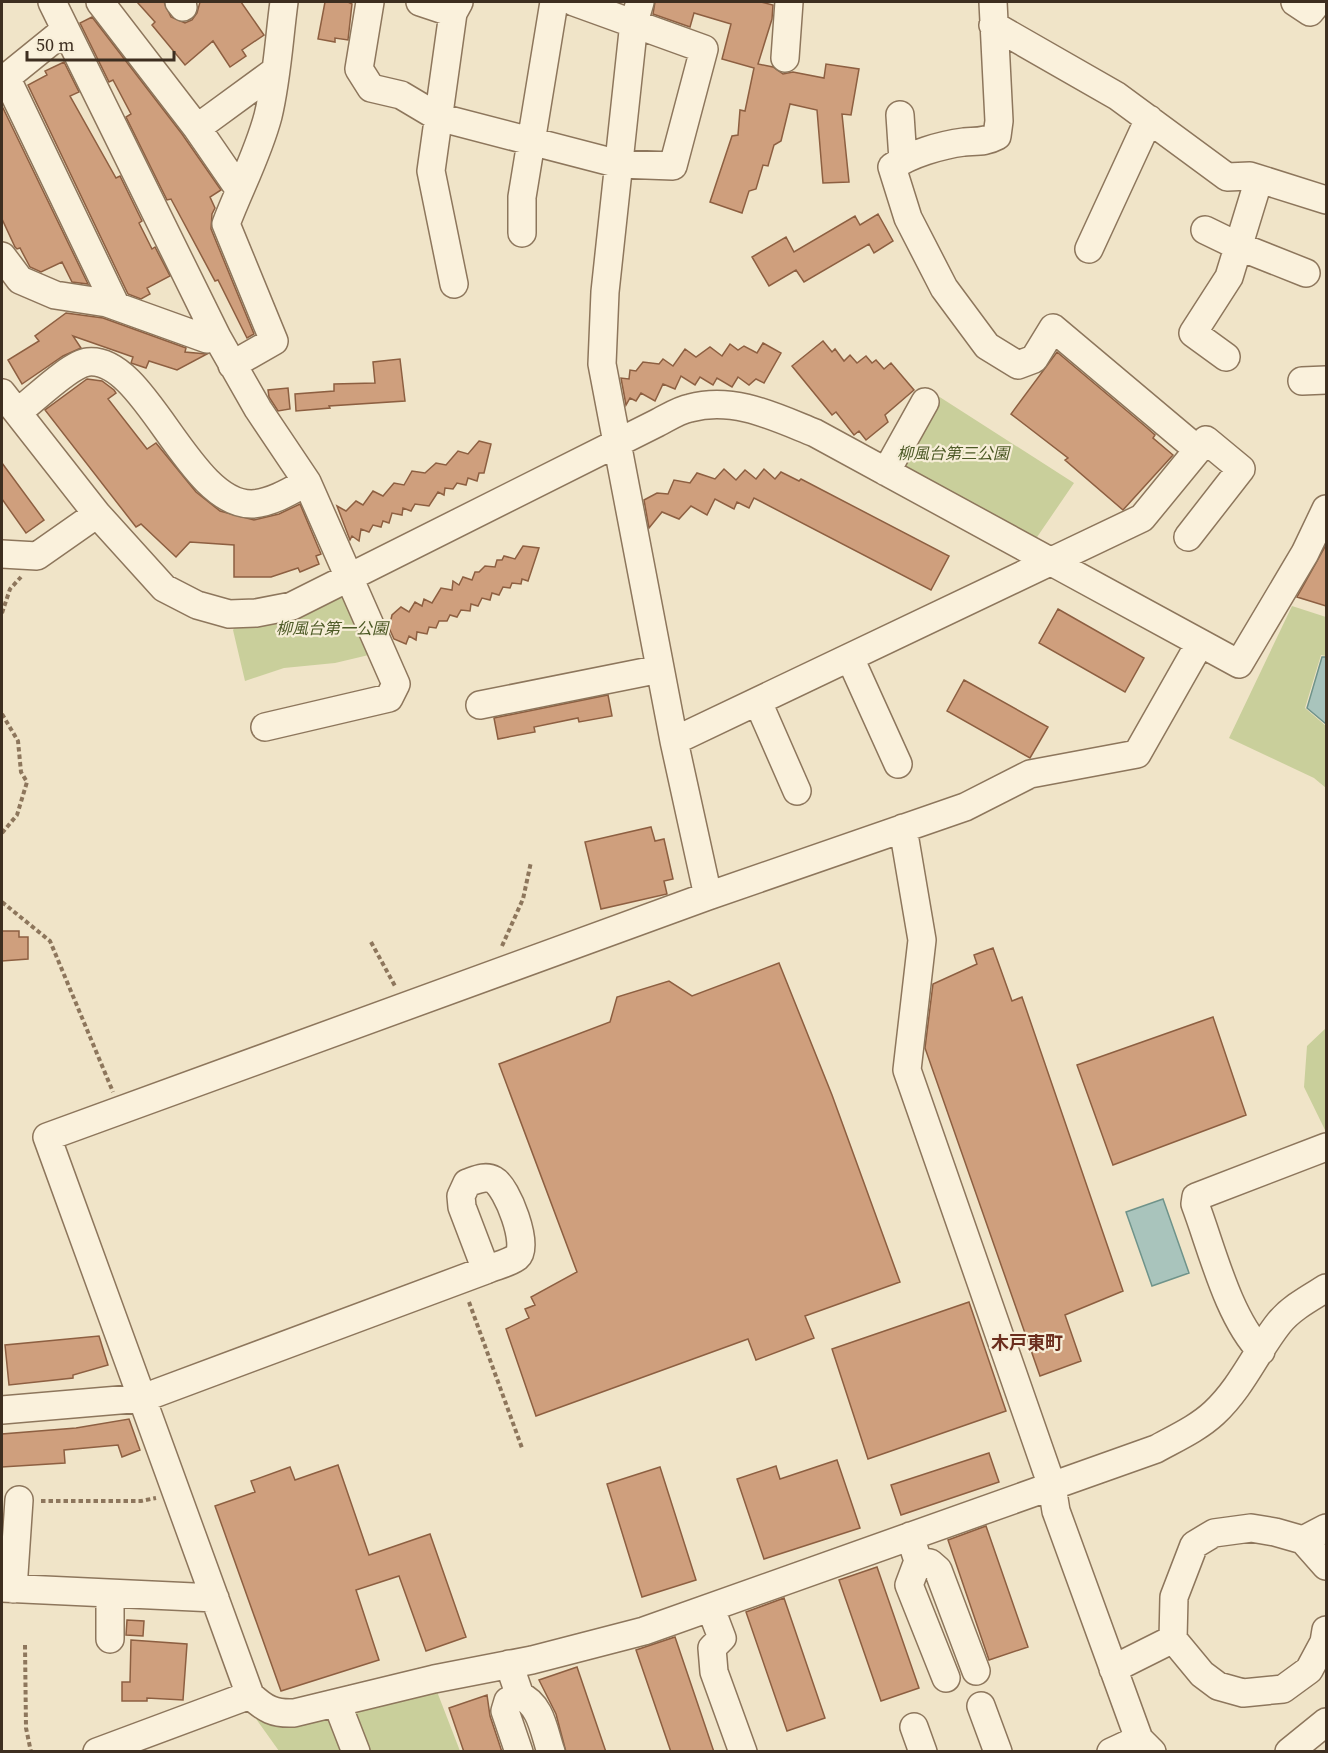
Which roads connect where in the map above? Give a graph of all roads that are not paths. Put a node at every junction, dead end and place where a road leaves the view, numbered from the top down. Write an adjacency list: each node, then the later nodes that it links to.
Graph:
1 (88, 2): 14 (street)
2 (100, 2): 21 (street)
3 (284, 2): 16 (street)
4 (370, 2): 19 (street)
5 (420, 2): 11 (street)
6 (554, 2): 22 (street)
7 (574, 2): 12 (street)
8 (789, 2): 15 (street)
9 (1295, 2): 10 (street)
10 (1318, 2)
11 (456, 7): 19 (street)
12 (637, 12): 24 (street); 24 (street)
13 (993, 13): 20 (street); 23 (street)
14 (60, 18): 17 (street); 36 (street)
15 (785, 58)
16 (275, 71): 21 (street); 26 (street)
17 (4, 79): 35 (street)
18 (900, 115): 23 (street)
19 (440, 117): 22 (street); 34 (street)
20 (1149, 119): 25 (street); 31 (street)
21 (197, 128): 26 (street)
22 (533, 140): 24 (street); 29 (street)
23 (903, 160): 42 (street)
24 (619, 164): 41 (street)
25 (1259, 179): 27 (street); 30 (street)
26 (239, 189): 38 (street)
27 (1326, 200)
28 (1205, 230): 30 (street)
29 (522, 233)
30 (1238, 246): 33 (street); 37 (street)
31 (1089, 249)
32 (2, 256): 35 (street)
33 (1306, 273)
34 (454, 284)
35 (116, 306): 36 (street)
36 (217, 337): 38 (street)
37 (1226, 357)
38 (232, 365): 44 (street)
39 (6, 398): 44 (street); 46 (street)
40 (925, 402): 43 (street)
41 (616, 443): 43 (street); 51 (street); 54 (street)
42 (1198, 450): 47 (street); 50 (street)
43 (886, 472): 50 (street)
44 (307, 482): 51 (street)
45 (1326, 509): 49 (street)
46 (97, 514): 48 (street); 51 (street)
47 (1188, 537)
48 (2, 554)
49 (1316, 556): 52 (street)
50 (1053, 562): 52 (street); 53 (street)
51 (351, 577): 57 (street)
52 (1200, 643): 61 (street)
53 (850, 658): 55 (street); 59 (street)
54 (660, 669): 56 (street); 58 (street)
55 (758, 702): 58 (street); 60 (street)
56 (480, 705)
57 (265, 727)
58 (674, 741): 62 (street)
59 (898, 764)
60 (797, 791)
61 (903, 828): 62 (street); 69 (street)
62 (708, 896): 67 (street)
63 (1326, 1147): 66 (street)
64 (486, 1270): 67 (street)
65 (1326, 1288): 66 (street)
66 (1261, 1351): 69 (street)
67 (143, 1398): 68 (street); 77 (street)
68 (2, 1410)
69 (1052, 1486): 73 (street); 83 (street)
70 (19, 1500): 75 (street)
71 (1326, 1527): 72 (street)
72 (1303, 1540): 74 (street); 81 (street)
73 (914, 1548): 78 (street); 84 (street); 85 (street)
74 (1326, 1566)
75 (7, 1589): 76 (street)
76 (110, 1594): 77 (street); 80 (street)
77 (215, 1598): 86 (street)
78 (711, 1609): 82 (street); 96 (street)
79 (1326, 1630): 81 (street)
80 (110, 1639)
81 (1173, 1639): 83 (street)
82 (509, 1664): 87 (street); 88 (street)
83 (1113, 1669): 91 (street)
84 (976, 1671)
85 (946, 1677)
86 (250, 1695): 88 (street); 92 (street)
87 (520, 1696): 94 (street); 95 (street)
88 (337, 1702): 93 (street)
89 (981, 1706): 97 (street)
90 (1326, 1722): 99 (street)
91 (1145, 1745): 98 (street)
92 (97, 1752)
93 (356, 1752)
94 (519, 1752)
95 (551, 1752)
96 (743, 1752)
97 (998, 1752)
98 (1112, 1752)
99 (1289, 1752)

